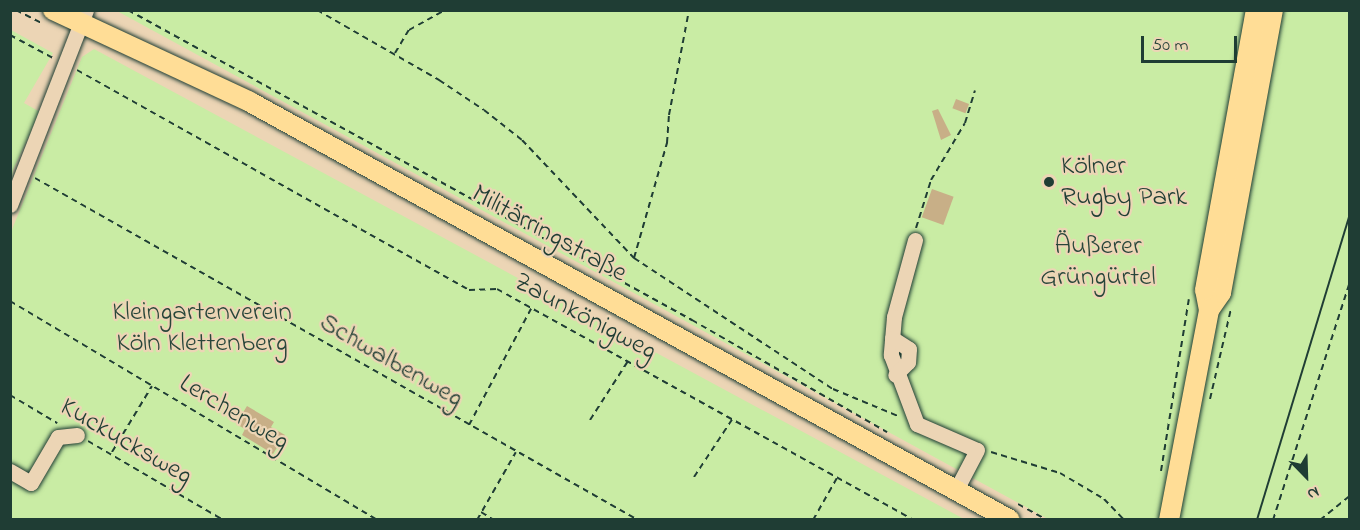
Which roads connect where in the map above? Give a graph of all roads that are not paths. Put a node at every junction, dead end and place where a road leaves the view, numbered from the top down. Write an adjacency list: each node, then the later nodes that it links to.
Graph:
1 (53, 10): 4 (main road, Militärringstraße)
2 (1256, 10): 7 (main road)
3 (1273, 10): 7 (main road)
4 (83, 17): 5 (street); 10 (main road, Militärringstraße)
5 (10, 206)
6 (915, 240): 10 (street)
7 (1209, 310): 12 (main road)
8 (77, 435): 9 (street)
9 (10, 471)
10 (956, 490): 11 (main road, Militärringstraße)
11 (1013, 512)
12 (1169, 519)

